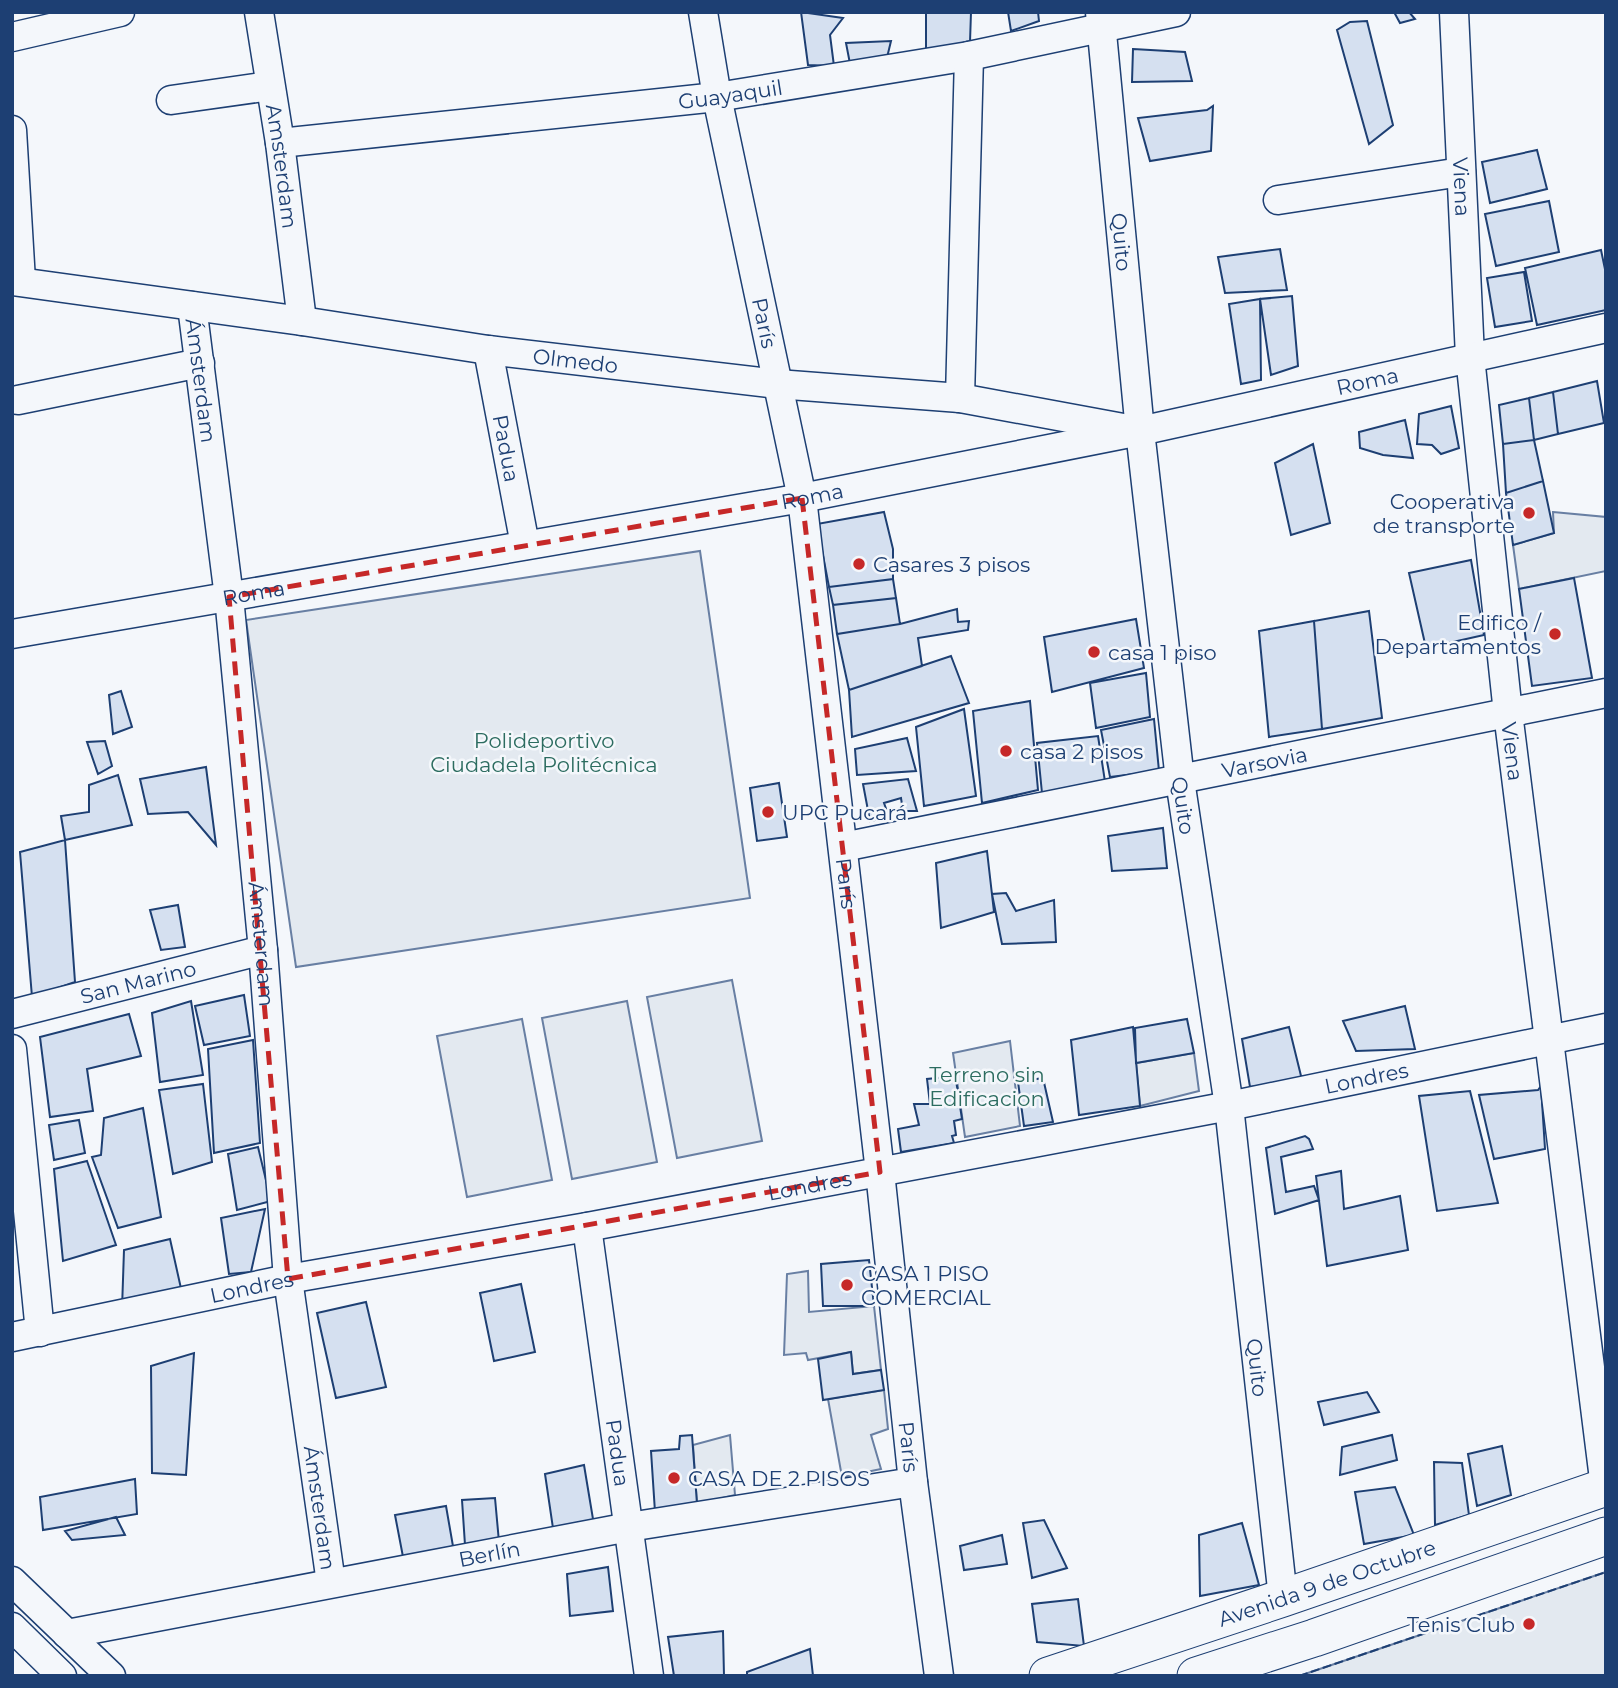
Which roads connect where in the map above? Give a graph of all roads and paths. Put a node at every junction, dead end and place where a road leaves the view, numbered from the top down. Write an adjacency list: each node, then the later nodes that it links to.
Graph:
1 (120, 12): 7 (street)
2 (258, 12): 9 (street, Amsterdam)
3 (703, 12): 10 (street, París)
4 (1176, 12): 6 (street, Guayaquil)
5 (1454, 12): 14 (street, Viena)
6 (1102, 19): 8 (street, Guayaquil); 26 (street, Quito)
7 (12, 37)
8 (969, 56): 10 (street, Guayaquil); 24 (street)
9 (270, 86): 11 (street); 13 (street, Amsterdam)
10 (717, 97): 13 (street, Guayaquil); 23 (street, París)
11 (172, 100)
12 (12, 130): 16 (street)
13 (279, 143): 18 (street, Amsterdam)
14 (1461, 172): 15 (street); 21 (street, Viena)
15 (1278, 200)
16 (16, 281): 17 (street, Olmedo)
17 (192, 306): 18 (street, Olmedo); 22 (street, Ámsterdam)
18 (302, 321): 20 (street, Olmedo)
19 (1606, 328): 21 (street, Roma)
20 (488, 350): 23 (street, Olmedo); 28 (street, Padua)
21 (1470, 357): 26 (street, Roma); 32 (street, Viena)
22 (200, 363): 25 (street); 29 (street, Ámsterdam)
23 (777, 384): 24 (street, Olmedo); 27 (street, París)
24 (960, 398): 26 (street, Olmedo)
25 (18, 400)
26 (1140, 431): 27 (street, Roma); 33 (street, Quito)
27 (802, 498): 28 (street, Roma); 34 (street, París)
28 (526, 545): 29 (street, Roma)
29 (229, 597): 30 (street, Roma); 35 (street, Ámsterdam)
30 (12, 634)
31 (1606, 693): 32 (street, Varsovia)
32 (1508, 713): 33 (street, Varsovia); 38 (street, Viena)
33 (1180, 780): 34 (street, Varsovia); 40 (street, Quito)
34 (843, 847): 41 (street, París)
35 (263, 950): 36 (street, San Marino); 43 (street, Ámsterdam)
36 (12, 1014)
37 (1606, 1028): 38 (street, Londres)
38 (1550, 1039): 40 (street, Londres); 47 (street, Viena)
39 (12, 1049): 44 (street)
40 (1229, 1106): 41 (street, Londres); 52 (street, Quito)
41 (880, 1172): 42 (street, Londres); 46 (street, París)
42 (587, 1227): 43 (street, Londres); 48 (street, Padua)
43 (288, 1279): 44 (street, Londres); 51 (street, Ámsterdam)
44 (40, 1332): 45 (street, Londres)
45 (12, 1337)
46 (913, 1482): 48 (street, Berlín); 58 (street, París)
47 (1606, 1487): 52 (main road, Avenida 9 de Octubre)
48 (629, 1527): 51 (street, Berlín); 57 (street, Padua)
49 (1606, 1536): 60 (main road)
50 (12, 1581): 54 (street)
51 (331, 1583): 54 (street, Berlín)
52 (1283, 1598): 59 (main road, Avenida 9 de Octubre)
53 (12, 1627): 55 (street)
54 (68, 1634): 56 (street)
55 (62, 1676)
56 (111, 1676)
57 (649, 1676)
58 (939, 1676)
59 (1048, 1676)
60 (1196, 1676)

